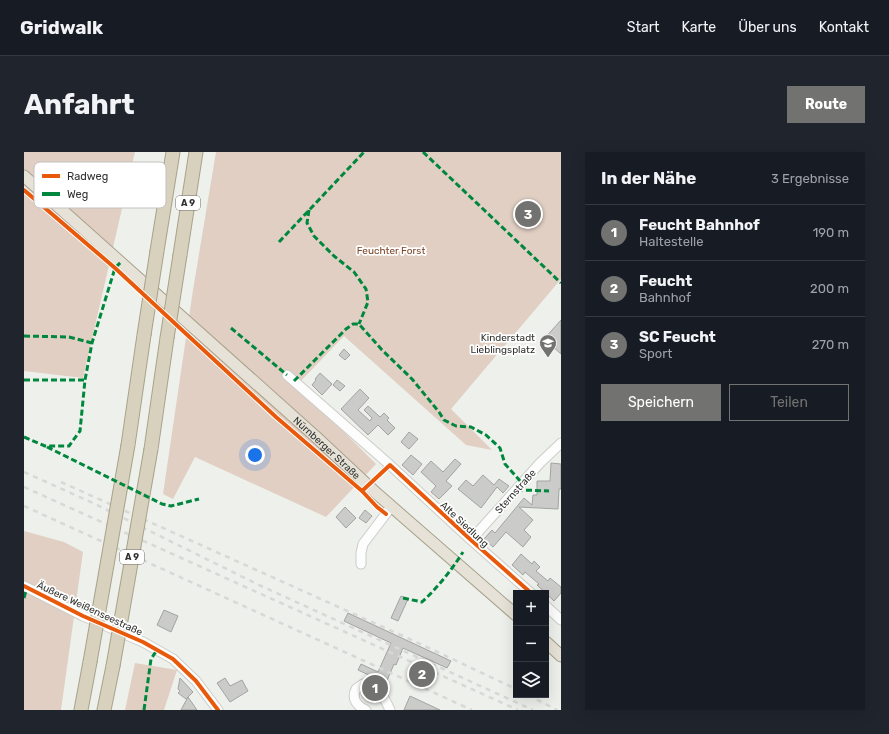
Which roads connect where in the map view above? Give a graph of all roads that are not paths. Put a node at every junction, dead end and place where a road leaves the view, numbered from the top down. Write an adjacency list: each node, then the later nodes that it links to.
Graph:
1 (173, 152): 5 (highway, A 9, bridge)
2 (196, 152): 21 (highway, A 9, bridge)
3 (24, 176): 4 (main road, Nürnberger Straße)
4 (34, 185)
5 (166, 195)
6 (60, 208): 10 (main road, Nürnberger Straße)
7 (164, 208): 20 (highway, A 9, bridge)
8 (287, 375): 11 (street, Alte Siedlung)
9 (561, 444): 11 (street, Sternstraße)
10 (391, 508): 12 (street); 16 (main road, Nürnberger Straße)
11 (470, 540): 14 (street, Alte Siedlung)
12 (361, 564)
13 (24, 586): 22 (street, Äußere Weißenseestraße)
14 (528, 590)
15 (549, 609): 17 (street)
16 (513, 612)
17 (561, 620)
18 (549, 645): 19 (main road)
19 (561, 656)
20 (81, 710)
21 (104, 710)
22 (218, 710)
23 (366, 710): 24 (street)
24 (390, 710)

